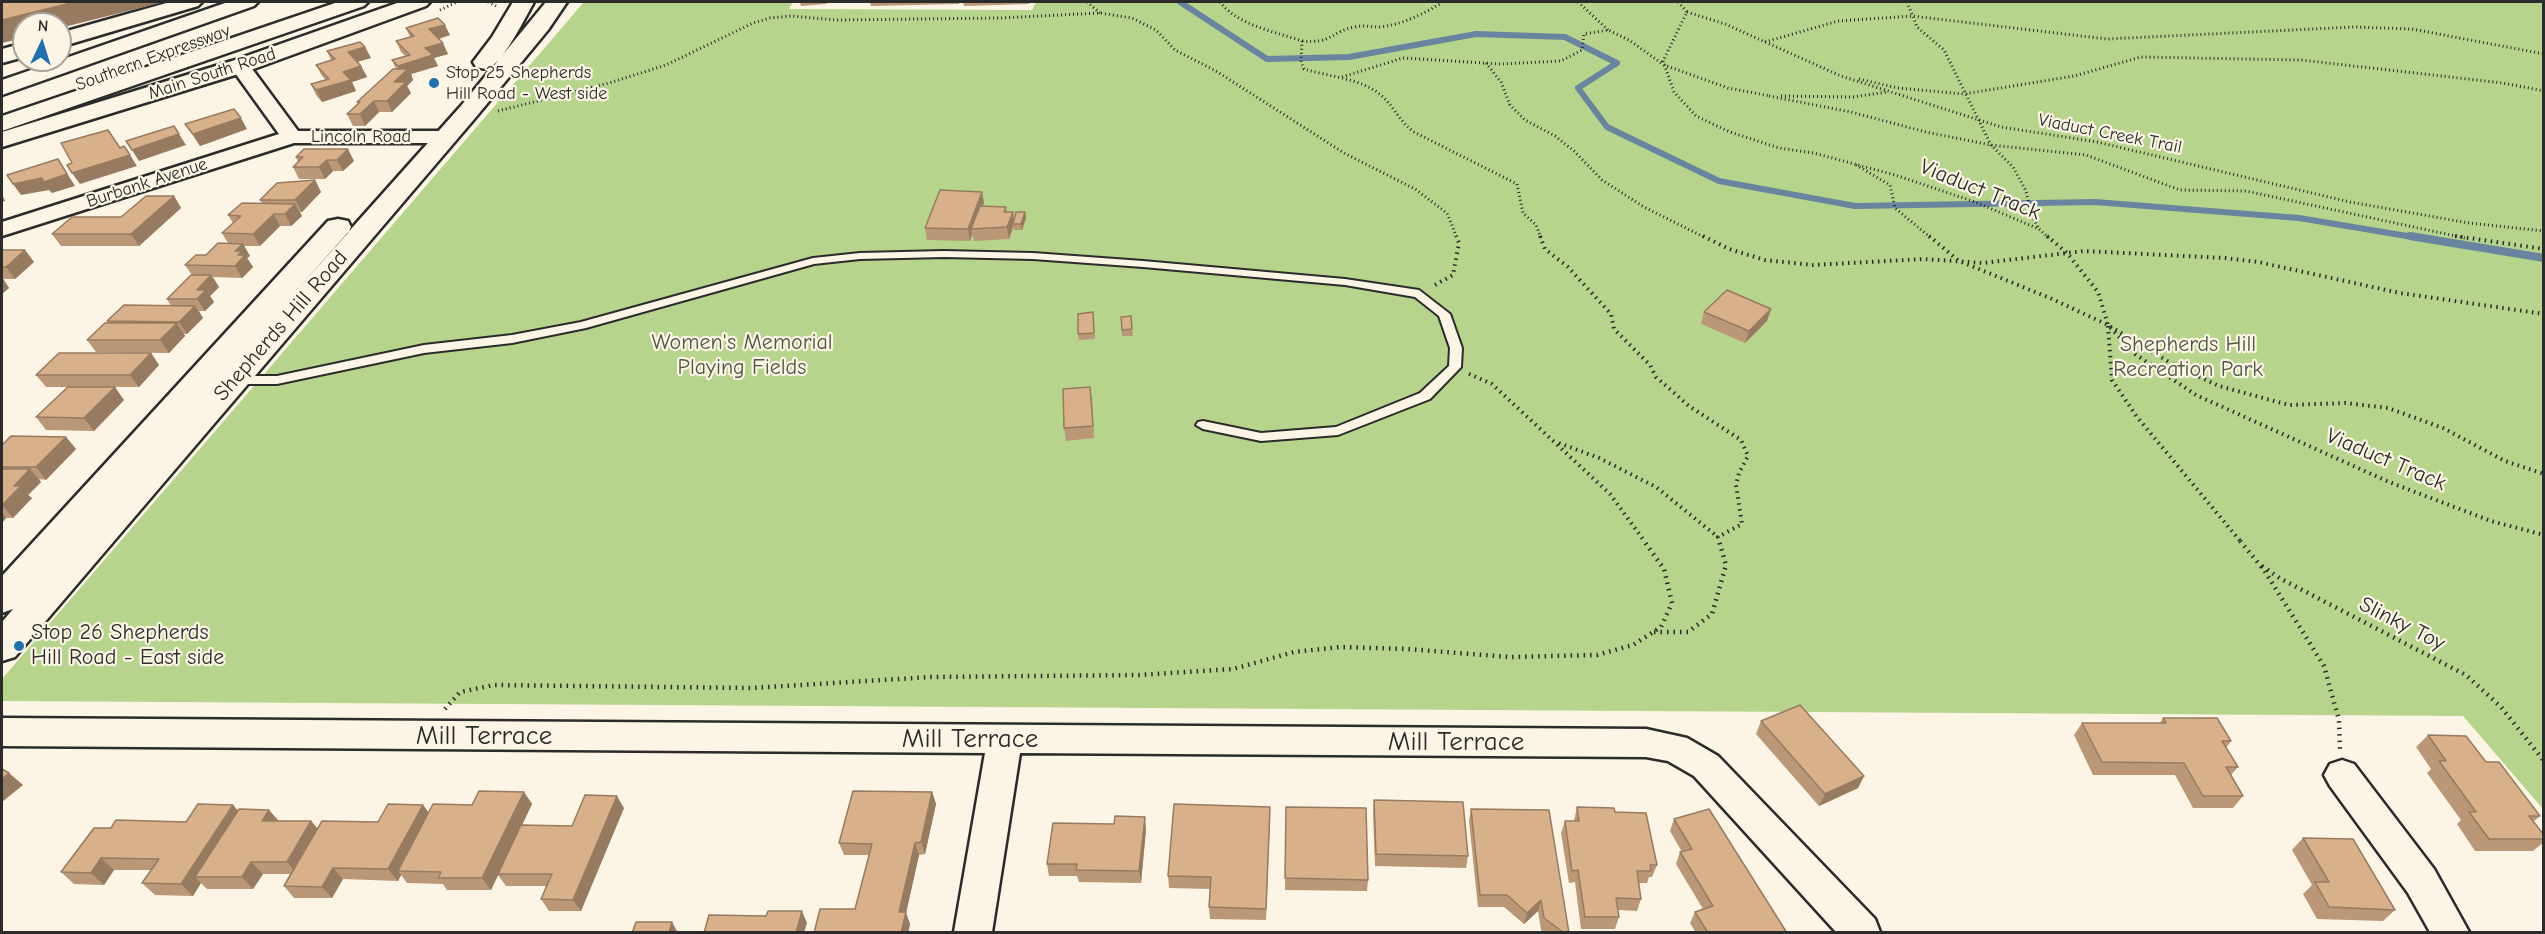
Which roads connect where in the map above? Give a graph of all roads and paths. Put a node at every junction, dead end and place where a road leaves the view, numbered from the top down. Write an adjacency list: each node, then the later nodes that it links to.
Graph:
1 (180, 2): 18 (lane)
2 (191, 2): 18 (main road)
3 (230, 2): 24 (main road)
4 (247, 2): 31 (main road, Southern Expressway)
5 (302, 2): 36 (main road, Southern Expressway)
6 (357, 2): 39 (main road)
7 (419, 2): 28 (main road, Main South Road)
8 (523, 2): 41 (main road, Shepherds Hill Road)
9 (556, 2): 37 (main road, Shepherds Hill Road)
10 (1087, 2): 17 (path)
11 (1220, 2): 22 (path)
12 (1439, 2): 22 (path)
13 (1578, 2): 20 (path)
14 (1678, 2): 16 (path)
15 (1907, 2): 19 (path)
16 (1687, 12): 23 (path, Viaduct Creek Trail); 27 (path)
17 (1100, 13): 37 (path); 51 (path)
18 (143, 16): 21 (main road)
19 (1912, 16): 23 (path); 25 (path); 34 (path)
20 (1608, 30): 26 (path); 27 (path)
21 (72, 37)
22 (1302, 41): 30 (path)
23 (1764, 42): 29 (path, Viaduct Creek Trail)
24 (72, 45)
25 (2544, 54)
26 (1486, 63): 30 (path); 50 (path)
27 (1664, 65): 35 (path); 44 (path, Viaduct Track)
28 (240, 66): 40 (street, Lincoln Road); 42 (main road, Main South Road)
29 (1841, 76): 33 (path, Viaduct Creek Trail); 34 (path)
30 (1339, 78): 60 (path)
31 (2, 88)
32 (2544, 91): 34 (path)
33 (1888, 92): 35 (path); 38 (path, Viaduct Creek Trail)
34 (1964, 94): 38 (path)
35 (1769, 96): 43 (path)
36 (2, 111)
37 (468, 112): 41 (main road, Shepherds Hill Road)
38 (1977, 120): 43 (path); 47 (path, Viaduct Creek Trail)
39 (2, 124)
40 (292, 136): 41 (street, Lincoln Road); 45 (street, Burbank Avenue)
41 (433, 137): 55 (main road, Shepherds Hill Road); 62 (main road, Shepherds Hill Road)
42 (2, 140)
43 (1991, 145): 46 (path); 48 (path)
44 (1850, 162): 46 (path, Viaduct Track); 50 (path)
45 (2, 229)
46 (2038, 229): 49 (path, Viaduct Track)
47 (2544, 231)
48 (2544, 249)
49 (2067, 253): 50 (path); 52 (path); 53 (path, Viaduct Track)
50 (1959, 261): 53 (path)
51 (1419, 294): 54 (lane); 55 (lane)
52 (2544, 314)
53 (2108, 325): 58 (path); 59 (path, Viaduct Track); 61 (path, Slinky Toy)
54 (1455, 367): 56 (lane); 57 (path)
55 (234, 380): 64 (main road, Shepherds Hill Road)
56 (1203, 425)
57 (1556, 442): 60 (path); 63 (path)
58 (2544, 474)
59 (2544, 535)
60 (1718, 537): 63 (path)
61 (2257, 562): 68 (path, Slinky Toy); 69 (path)
62 (2, 599)
63 (1653, 632): 66 (path)
64 (2, 647)
65 (2, 732): 66 (street, Mill Terrace)
66 (430, 735): 67 (street, Mill Terrace)
67 (1005, 740): 70 (street); 71 (street, Mill Terrace)
68 (2544, 761)
69 (2342, 774): 72 (street)
70 (972, 933)
71 (1861, 933)
72 (2450, 933)

